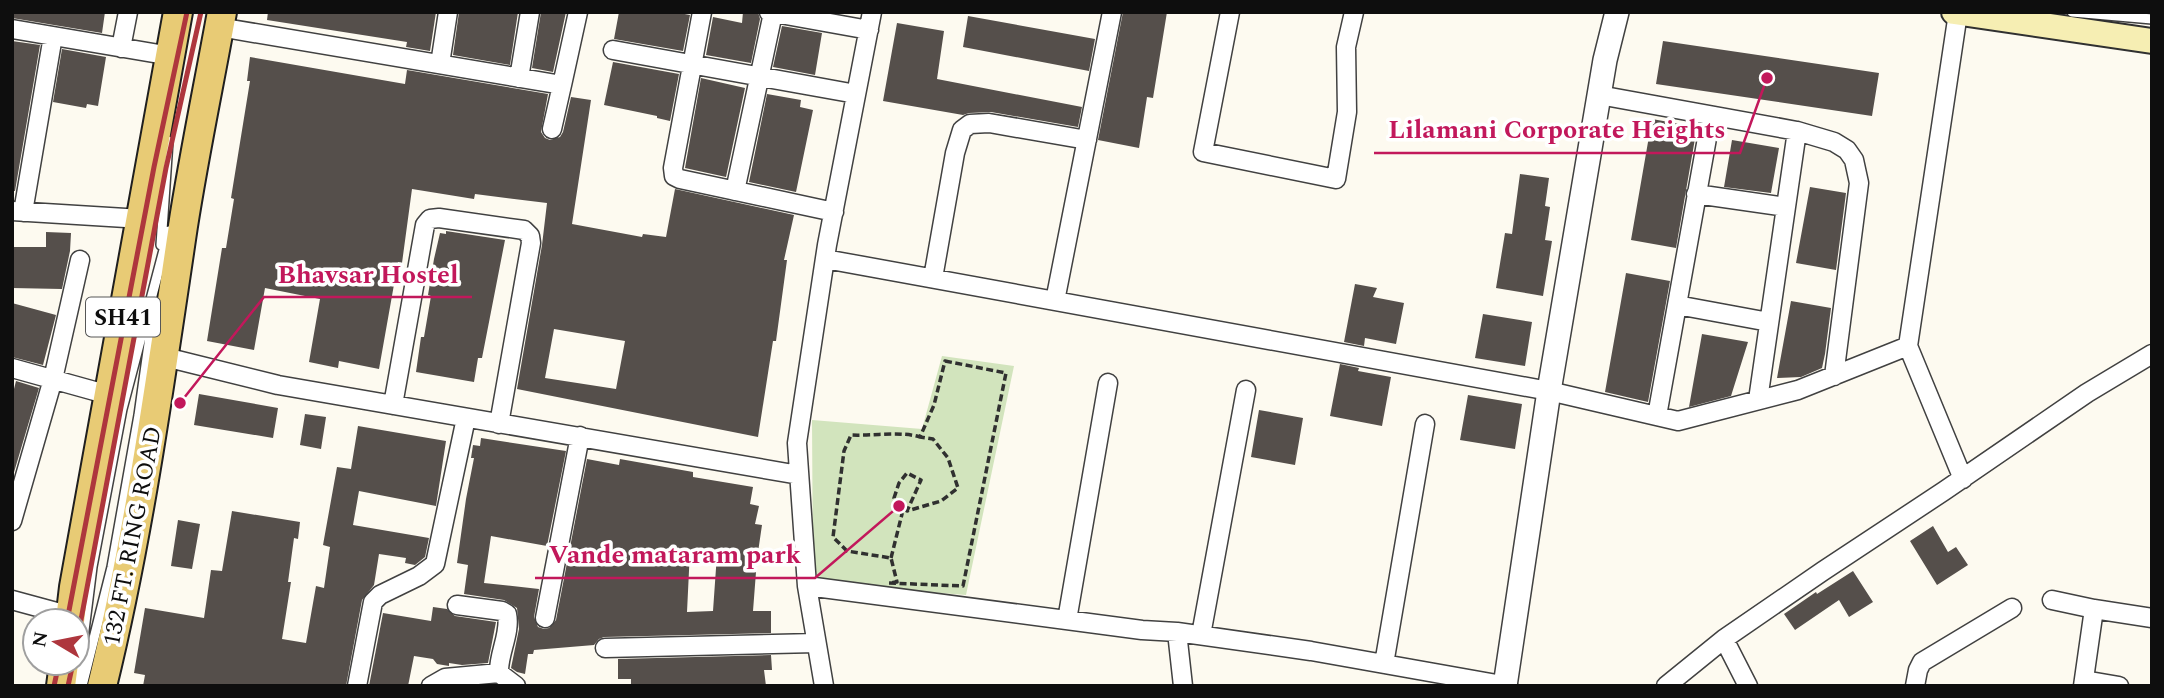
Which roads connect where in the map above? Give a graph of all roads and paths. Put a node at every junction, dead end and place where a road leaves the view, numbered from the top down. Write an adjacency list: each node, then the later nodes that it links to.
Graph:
1 (128, 12): 22 (street)
2 (449, 12): 25 (street)
3 (530, 12): 28 (street)
4 (578, 12): 29 (street)
5 (702, 12): 26 (street)
6 (1112, 12): 37 (street)
7 (1230, 12): 8 (street)
8 (1354, 12)
9 (1606, 12): 24 (street)
10 (1617, 12): 24 (street)
11 (2073, 12): 15 (lane)
12 (2142, 12): 15 (lane)
13 (771, 13): 16 (street); 27 (street)
14 (1956, 13): 21 (main road); 54 (street)
15 (2152, 18)
16 (871, 21): 30 (street)
17 (219, 27): 25 (street); 41 (lane); 56 (main road, 132 FT. RING ROAD)
18 (12, 29): 20 (street)
19 (174, 35): 22 (street); 33 (lane); 46 (main road, 132 FT. RING ROAD / SH41)
20 (52, 36): 22 (street); 38 (street)
21 (2152, 41)
22 (121, 48)
23 (614, 50): 26 (street)
24 (1605, 60): 31 (street)
25 (440, 64): 28 (street)
26 (692, 64): 27 (street); 39 (street)
27 (760, 77): 30 (street); 39 (street)
28 (519, 78): 29 (street)
29 (562, 85): 34 (street)
30 (856, 94): 44 (street)
31 (1599, 95): 32 (street); 62 (street)
32 (1711, 116): 35 (street); 40 (street)
33 (169, 119)
34 (552, 129)
35 (1797, 131): 42 (street); 58 (street)
36 (168, 133): 49 (lane)
37 (1087, 140): 50 (street); 51 (street)
38 (20, 185): 43 (street)
39 (735, 191): 44 (street)
40 (1696, 194): 42 (street); 52 (street)
41 (176, 203)
42 (1786, 207): 53 (street)
43 (17, 211): 46 (street)
44 (834, 212): 47 (street)
45 (173, 216): 49 (lane)
46 (142, 219): 63 (main road, 132 FT. RING ROAD / SH41)
47 (825, 258): 50 (street); 72 (street)
48 (80, 260): 59 (street)
49 (160, 269): 95 (lane); 96 (lane)
50 (933, 278): 51 (street)
51 (1055, 301): 62 (street)
52 (1677, 305): 53 (street); 66 (street)
53 (1769, 322): 64 (street)
54 (1908, 346): 58 (street); 73 (street)
55 (2152, 354): 73 (street)
56 (164, 357): 65 (street); 97 (main road, 132 FT. RING ROAD)
57 (12, 368): 59 (street)
58 (1834, 376): 64 (street)
59 (53, 379): 63 (street); 74 (street)
60 (1108, 383): 86 (street)
61 (1246, 390): 88 (street)
62 (1549, 391): 66 (street); 103 (street)
63 (109, 395): 81 (main road, 132 FT. RING ROAD / SH41)
64 (1758, 400): 66 (street)
65 (393, 405): 67 (street); 68 (street)
66 (1657, 416)
67 (466, 418): 68 (street); 98 (street)
68 (499, 424): 70 (street)
69 (1425, 424): 92 (street)
70 (580, 436): 72 (street); 84 (street)
71 (920, 437): 75 (path); 75 (path); 75 (path)
72 (799, 475): 76 (street)
73 (1963, 479): 89 (street)
74 (12, 521)
75 (891, 558)
76 (807, 586): 86 (street); 90 (street)
77 (12, 600): 80 (street)
78 (2052, 600): 83 (street)
79 (457, 605): 93 (street)
80 (35, 607)
81 (72, 607)
82 (2012, 608): 106 (street)
83 (2094, 609): 85 (street); 94 (street)
84 (545, 618)
85 (2152, 618)
86 (1067, 620): 87 (street)
87 (1177, 632): 88 (street); 102 (street)
88 (1201, 635): 92 (street)
89 (1724, 639): 104 (street); 105 (street)
90 (816, 643): 91 (street); 101 (street)
91 (605, 648)
92 (1384, 664): 103 (street)
93 (499, 673): 99 (street); 100 (street)
94 (2083, 683): 107 (street)
95 (77, 686)
96 (82, 686)
97 (102, 686)
98 (357, 686)
99 (431, 686)
100 (516, 686)
101 (824, 686)
102 (1183, 686)
103 (1506, 686)
104 (1665, 686)
105 (1748, 686)
106 (1916, 686)
107 (2119, 686)

